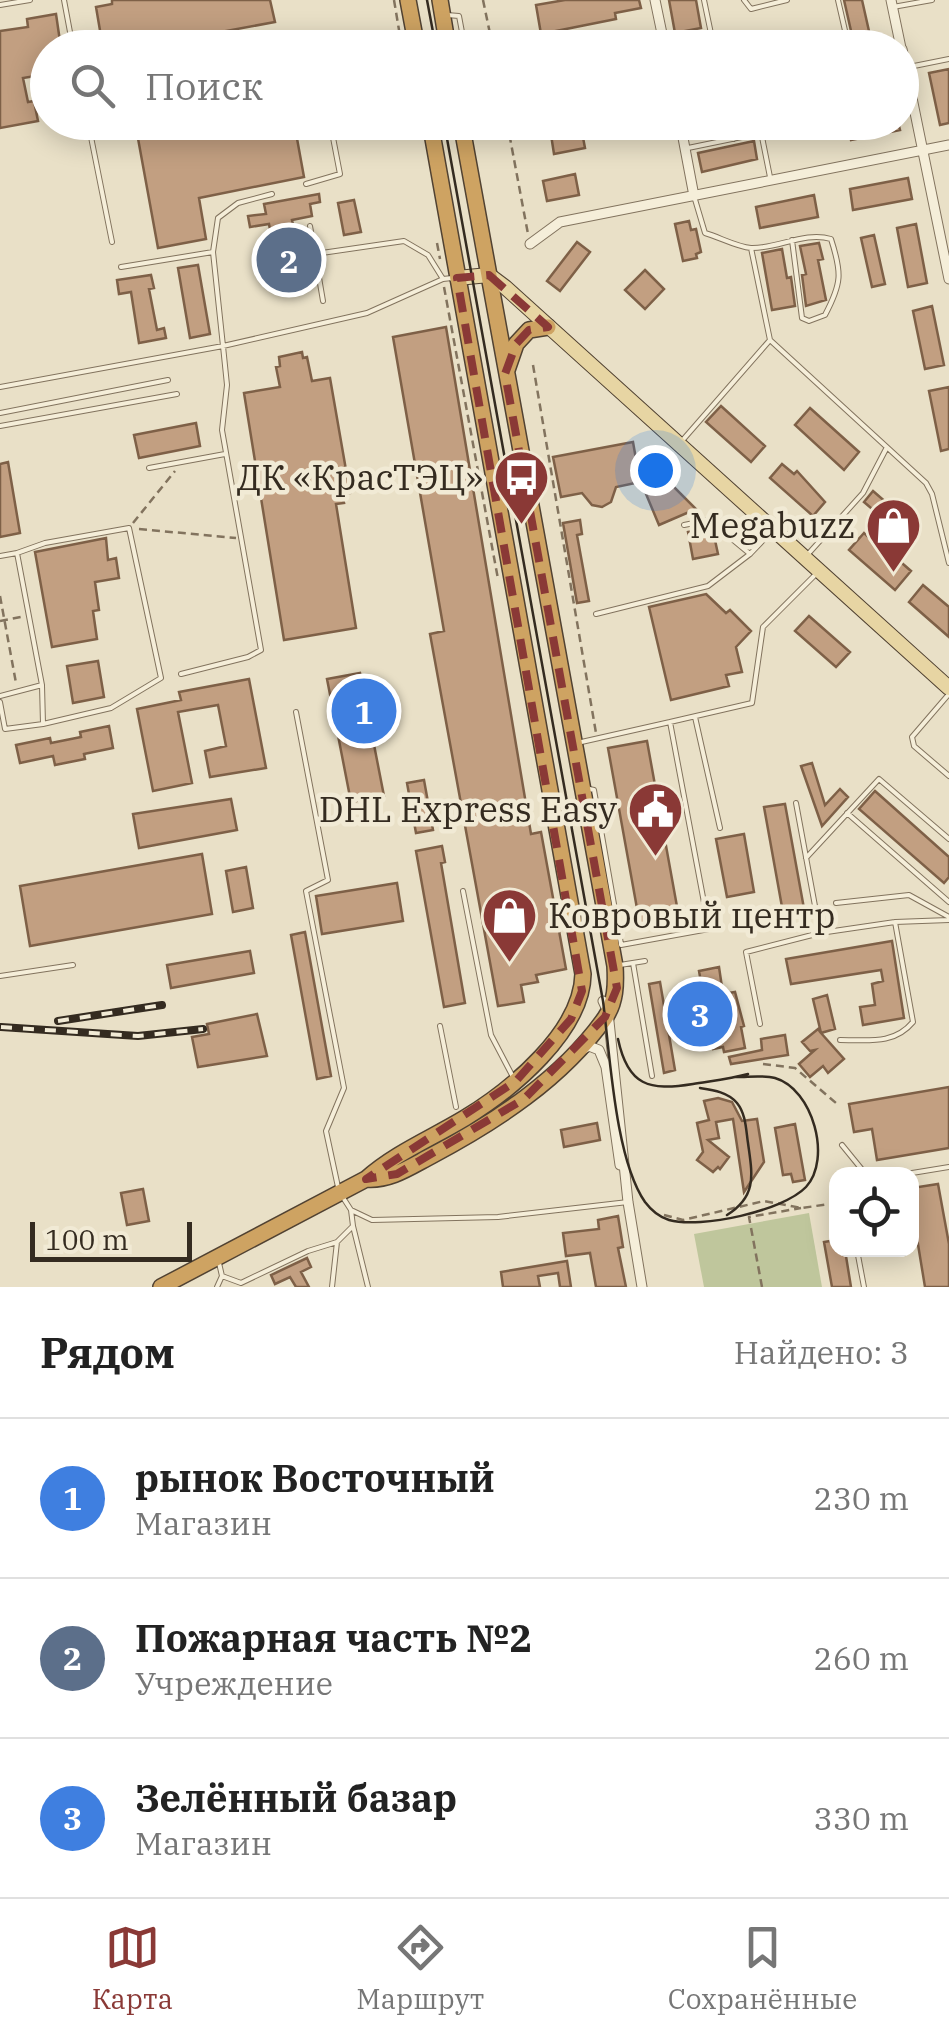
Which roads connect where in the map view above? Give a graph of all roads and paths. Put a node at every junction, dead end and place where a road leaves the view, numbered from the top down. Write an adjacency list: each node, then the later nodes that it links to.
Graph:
1 (30, 0): 13 (lane)
2 (64, 0): 15 (lane)
3 (394, 0): 16 (path)
4 (408, 0): 17 (highway)
5 (483, 0): 19 (path)
6 (655, 0): 20 (street)
7 (704, 0): 21 (lane)
8 (744, 0): 9 (lane)
9 (787, 0)
10 (838, 0): 22 (lane)
11 (932, 0): 12 (lane)
12 (892, 4): 23 (street)
13 (0, 5)
14 (441, 7): 18 (lane)
15 (70, 30)
16 (399, 30)
17 (414, 30)
18 (462, 30)
19 (489, 30)
20 (661, 30)
21 (710, 30)
22 (845, 30)
23 (898, 30)
24 (949, 59): 25 (lane)
25 (919, 65)
26 (919, 130): 37 (street)
27 (92, 140): 44 (lane)
28 (333, 140): 39 (lane)
29 (432, 140): 51 (highway)
30 (465, 140): 50 (highway)
31 (510, 140): 45 (path)
32 (683, 140): 36 (street)
33 (729, 140): 36 (lane)
34 (762, 140): 38 (lane)
35 (949, 145): 37 (street)
36 (685, 148): 41 (street)
37 (923, 150): 38 (street); 52 (street)
38 (771, 181): 41 (street)
39 (306, 184)
40 (272, 194): 47 (lane)
41 (694, 196): 45 (street); 46 (lane)
42 (310, 226): 48 (lane)
43 (792, 240): 43 (lane); 46 (lane)
44 (112, 242)
45 (530, 244)
46 (751, 248): 55 (lane)
47 (213, 252): 49 (lane); 56 (lane)
48 (315, 254): 51 (lane); 53 (lane)
49 (122, 267)
50 (489, 275): 51 (main road); 54 (main road); 58 (highway)
51 (450, 278): 56 (lane); 119 (highway)
52 (949, 279)
53 (324, 301)
54 (548, 327): 58 (highway); 64 (main road)
55 (770, 340): 64 (lane); 65 (lane)
56 (223, 346): 60 (lane); 66 (lane)
57 (533, 365): 92 (path)
58 (506, 374): 93 (highway)
59 (168, 380): 62 (lane)
60 (0, 386)
61 (176, 394): 63 (lane)
62 (0, 413)
63 (0, 426)
64 (678, 446): 71 (main road)
65 (886, 449): 76 (lane); 77 (lane)
66 (225, 454): 68 (lane); 72 (lane)
67 (179, 465): 70 (path)
68 (149, 468)
69 (684, 525): 74 (lane)
70 (129, 528): 72 (path); 73 (lane); 91 (lane)
71 (774, 530): 74 (lane); 76 (main road)
72 (242, 539): 83 (lane)
73 (17, 553): 75 (lane); 81 (lane)
74 (750, 554): 80 (lane)
75 (0, 556)
76 (805, 558): 78 (main road)
77 (949, 563)
78 (820, 571): 86 (main road); 89 (lane)
79 (0, 596): 82 (path)
80 (596, 614)
81 (28, 616): 82 (path); 84 (lane)
82 (2, 621): 85 (path)
83 (182, 674)
84 (42, 685): 85 (lane); 91 (lane)
85 (18, 690): 87 (lane)
86 (949, 691): 94 (lane)
87 (0, 699): 91 (lane)
88 (296, 712): 127 (lane)
89 (695, 716): 90 (lane); 97 (lane)
90 (670, 722): 92 (lane); 106 (lane)
91 (43, 724)
92 (598, 739): 93 (lane)
93 (574, 743): 106 (highway)
94 (949, 776)
95 (796, 802): 99 (lane)
96 (847, 813): 98 (lane); 99 (lane); 101 (lane)
97 (720, 828)
98 (949, 839)
99 (806, 858): 105 (lane)
100 (462, 891): 119 (lane)
101 (949, 902)
102 (836, 903): 103 (lane)
103 (949, 918): 104 (lane)
104 (895, 922): 105 (lane); 115 (lane)
105 (820, 933): 113 (lane)
106 (616, 946): 110 (highway)
107 (645, 961): 108 (lane)
108 (633, 963): 110 (lane); 118 (lane)
109 (74, 965): 111 (lane)
110 (616, 966): 112 (highway)
111 (0, 976)
112 (602, 1002): 116 (highway); 128 (street)
113 (760, 1024)
114 (440, 1026): 121 (lane)
115 (840, 1040)
116 (569, 1059): 126 (highway); 128 (street)
117 (762, 1064): 120 (path)
118 (652, 1076)
119 (516, 1081): 126 (highway)
120 (836, 1104)
121 (456, 1108)
122 (842, 1145): 123 (lane)
123 (860, 1167)
124 (949, 1168): 125 (lane)
125 (919, 1172)
126 (366, 1179): 127 (highway)
127 (340, 1192): 131 (lane); 135 (highway)
128 (628, 1202): 131 (lane); 142 (street)
129 (829, 1204): 130 (path)
130 (802, 1208): 132 (path); 143 (path)
131 (351, 1210): 133 (lane)
132 (664, 1215)
133 (353, 1226): 134 (lane); 141 (lane)
134 (337, 1242): 137 (lane); 140 (lane)
135 (218, 1256): 137 (lane); 138 (highway)
136 (858, 1257): 144 (lane)
137 (222, 1276): 139 (lane)
138 (161, 1287)
139 (218, 1287)
140 (332, 1287)
141 (368, 1287)
142 (642, 1287)
143 (762, 1287)
144 (864, 1287)

